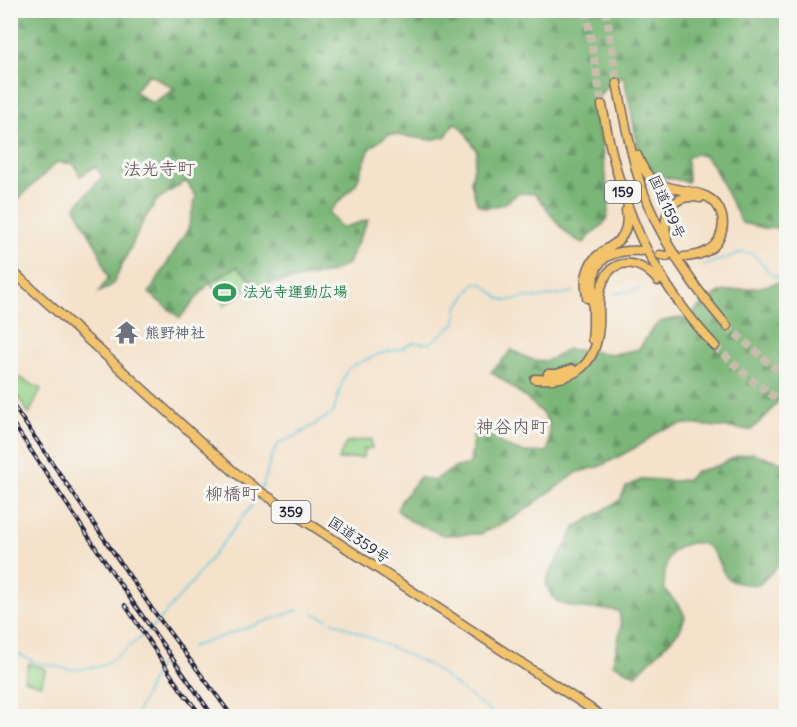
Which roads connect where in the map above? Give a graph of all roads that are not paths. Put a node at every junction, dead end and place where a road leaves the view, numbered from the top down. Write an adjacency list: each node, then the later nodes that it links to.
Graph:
1 (602, 105): 2 (highway, 159)
2 (621, 187): 5 (highway, 159); 6 (highway)
3 (664, 252): 3 (highway, 国道159号 / 159); 7 (highway, 国道159号 / 159)
4 (10, 268): 12 (highway, 国道359号 / 359)
5 (685, 313): 8 (highway); 9 (highway, 159)
6 (593, 325): 8 (highway); 10 (highway)
7 (727, 327)
8 (597, 340): 11 (highway)
9 (715, 346)
10 (548, 374)
11 (535, 380)
12 (602, 717)

